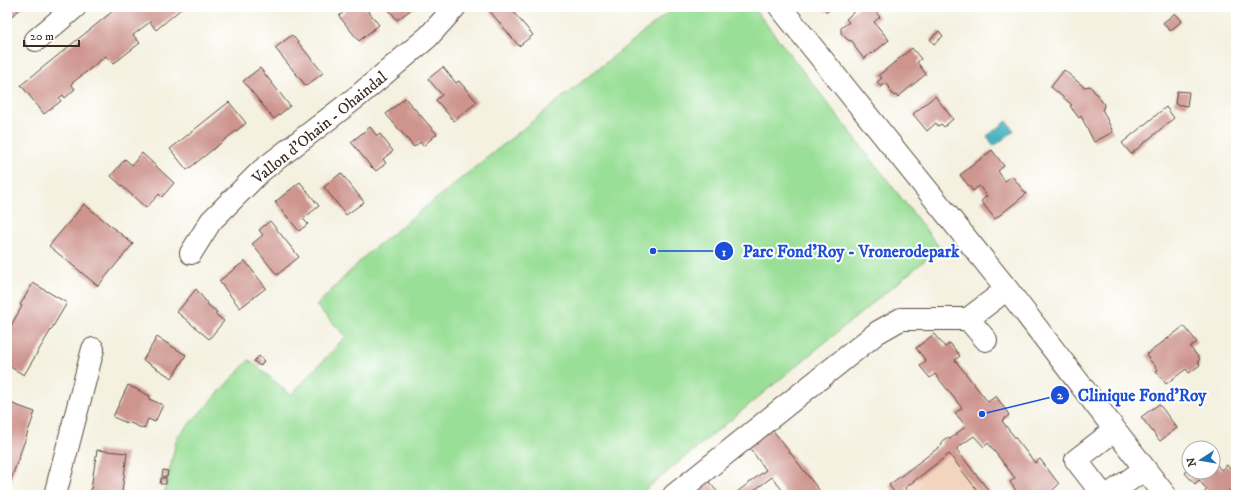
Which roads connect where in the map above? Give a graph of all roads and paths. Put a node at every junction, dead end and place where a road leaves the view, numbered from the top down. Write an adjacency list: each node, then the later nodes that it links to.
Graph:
1 (75, 7): 4 (street)
2 (455, 7): 5 (street, Vallon d'Ohain - Ohaindal)
3 (780, 7): 6 (street)
4 (36, 40)
5 (191, 253)
6 (1007, 289): 7 (street); 10 (street)
7 (968, 319): 8 (street); 13 (street)
8 (986, 340)
9 (93, 349): 12 (street)
10 (1115, 430): 11 (street); 14 (street)
11 (1145, 469): 15 (street); 16 (street)
12 (55, 495)
13 (674, 495)
14 (1103, 495)
15 (1108, 495)
16 (1165, 495)

